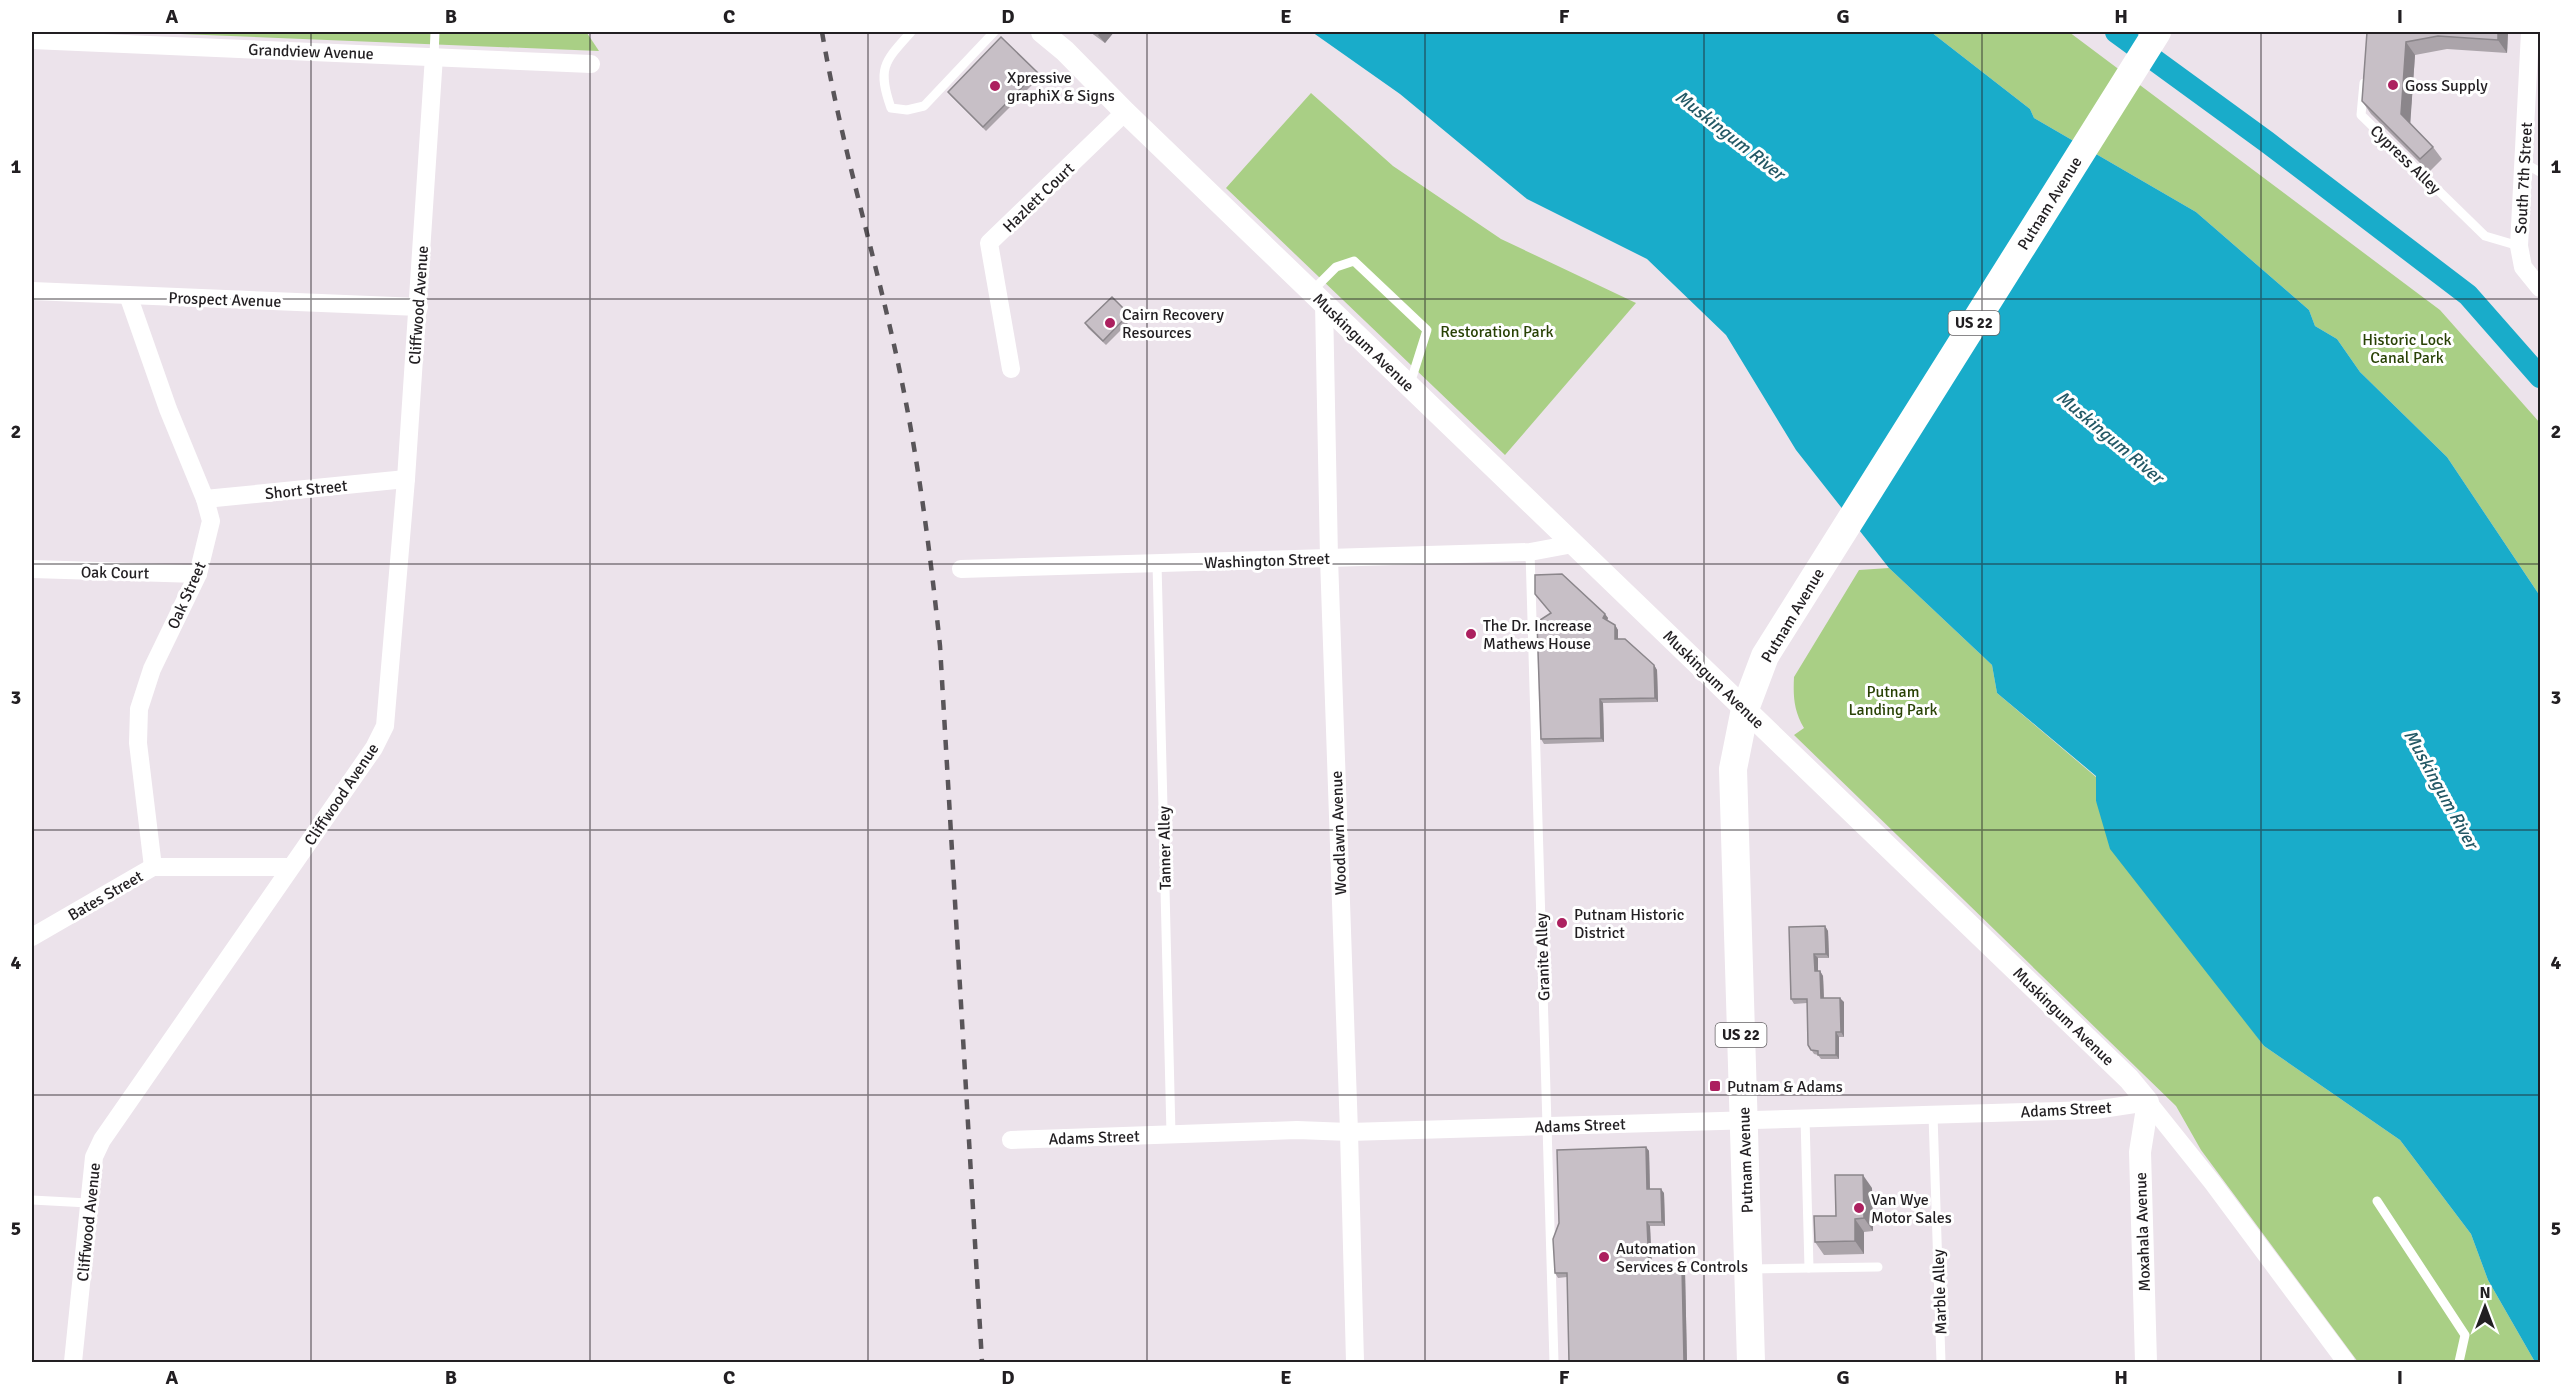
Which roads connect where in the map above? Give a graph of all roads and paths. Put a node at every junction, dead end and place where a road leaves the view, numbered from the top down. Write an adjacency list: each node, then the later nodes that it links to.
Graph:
1 (435, 32): 8 (lane)
2 (910, 32): 3 (lane)
3 (994, 32)
4 (1042, 32): 11 (street, Muskingum Avenue)
5 (2157, 32): 31 (main road, Putnam Avenue / US 22)
6 (2529, 32): 12 (street, South 7th Street)
7 (32, 39): 8 (street, Grandview Avenue)
8 (434, 56): 9 (street, Grandview Avenue); 19 (street, Cliffwood Avenue)
9 (591, 64)
10 (2365, 67): 14 (lane, Cypress Alley)
11 (1125, 112): 18 (street, Muskingum Avenue); 20 (street, Hazlett Court)
12 (2524, 163): 13 (lane); 14 (street, South 7th Street)
13 (2541, 172)
14 (2519, 246): 15 (street, South 7th Street)
15 (2538, 286)
16 (32, 291): 17 (street, Prospect Avenue)
17 (128, 295): 19 (street, Prospect Avenue); 23 (street, Oak Street)
18 (1318, 297): 21 (street, Muskingum Avenue); 21 (lane); 26 (street, Woodlawn Avenue)
19 (419, 307): 22 (street, Cliffwood Avenue)
20 (1011, 369)
21 (1409, 385): 24 (street, Muskingum Avenue)
22 (406, 479): 23 (street, Short Street); 33 (street, Cliffwood Avenue)
23 (205, 499): 30 (street, Oak Street)
24 (1573, 544): 25 (street, Washington Street); 31 (street, Muskingum Avenue)
25 (1530, 552): 26 (street, Washington Street); 39 (lane, Granite Alley)
26 (1329, 558): 27 (street, Washington Street); 40 (street, Woodlawn Avenue)
27 (1157, 563): 28 (street, Washington Street); 41 (lane, Tanner Alley)
28 (960, 568)
29 (32, 569): 30 (street, Oak Court)
30 (198, 574): 32 (street, Oak Street)
31 (1745, 709): 35 (street, Muskingum Avenue); 38 (main road, Putnam Avenue / US 22)
32 (153, 867): 33 (street, Bates Street); 34 (street, Bates Street)
33 (290, 867): 45 (street, Cliffwood Avenue)
34 (32, 937)
35 (2148, 1102): 36 (street, Adams Street); 54 (street, Moxahala Avenue); 55 (street, Muskingum Avenue)
36 (1933, 1114): 37 (street, Adams Street); 53 (lane, Marble Alley)
37 (1805, 1118): 38 (street, Adams Street); 47 (lane)
38 (1744, 1120): 39 (street, Adams Street); 48 (main road, Putnam Avenue / US 22)
39 (1547, 1126): 40 (street, Adams Street); 51 (lane, Granite Alley)
40 (1349, 1132): 41 (street, Adams Street); 50 (street, Woodlawn Avenue)
41 (1171, 1134): 42 (street, Adams Street)
42 (1011, 1140)
43 (32, 1200): 45 (lane)
44 (2377, 1201): 56 (lane)
45 (88, 1203): 49 (street, Cliffwood Avenue)
46 (1878, 1267): 47 (lane)
47 (1809, 1268): 48 (lane)
48 (1748, 1269): 52 (main road, Putnam Avenue / US 22)
49 (73, 1362)
50 (1354, 1362)
51 (1554, 1362)
52 (1751, 1362)
53 (1941, 1362)
54 (2146, 1362)
55 (2346, 1362)
56 (2459, 1362)

